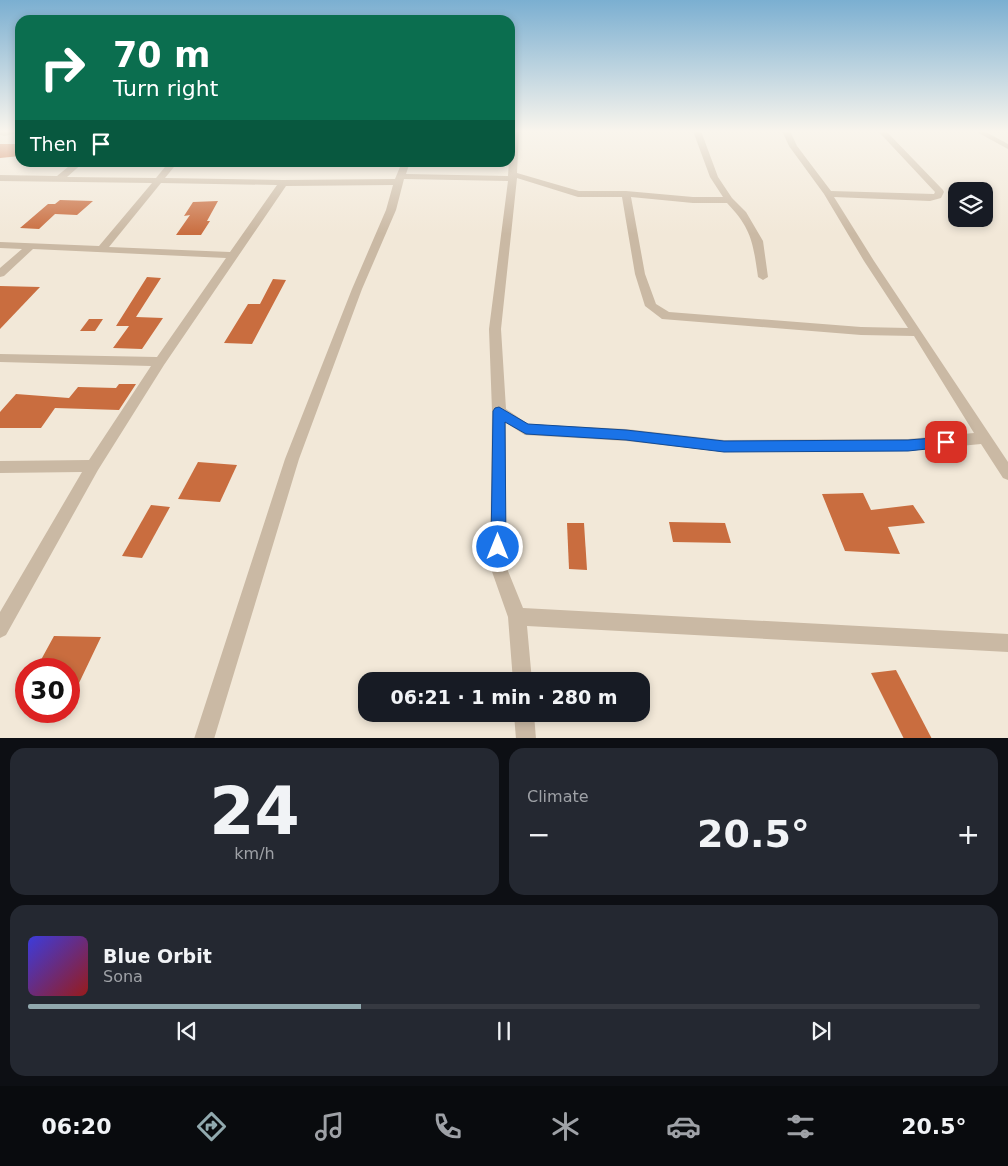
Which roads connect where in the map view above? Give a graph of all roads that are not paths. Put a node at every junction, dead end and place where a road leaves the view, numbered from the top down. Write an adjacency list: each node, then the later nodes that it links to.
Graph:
1 (710, 165): 15 (street)
2 (807, 165): 14 (street)
3 (915, 165): 14 (street)
4 (74, 167): 10 (street)
5 (170, 167): 11 (street)
6 (513, 167): 8 (street)
7 (402, 174): 8 (street); 12 (street); 35 (street)
8 (513, 177): 13 (street); 25 (street)
9 (0, 178): 10 (street)
10 (58, 180): 11 (street)
11 (156, 182): 12 (street); 18 (street)
12 (283, 183): 19 (street)
13 (626, 194): 15 (street); 22 (street)
14 (828, 194): 22 (street)
15 (729, 200): 21 (street)
16 (0, 245): 17 (street)
17 (31, 246): 18 (street); 20 (street)
18 (102, 249): 19 (street)
19 (233, 255): 24 (street)
20 (0, 274)
21 (762, 277)
22 (917, 332): 26 (street)
23 (0, 358): 24 (street)
24 (160, 362): 27 (street)
25 (499, 411): 26 (street); 30 (street)
26 (984, 438): 29 (street)
27 (93, 466): 28 (street); 31 (street)
28 (0, 467)
29 (1008, 474)
30 (517, 617): 32 (street); 33 (street)
31 (0, 629)
32 (1008, 643)
33 (521, 672)
34 (525, 722): 36 (street)
35 (204, 738)
36 (526, 738)

